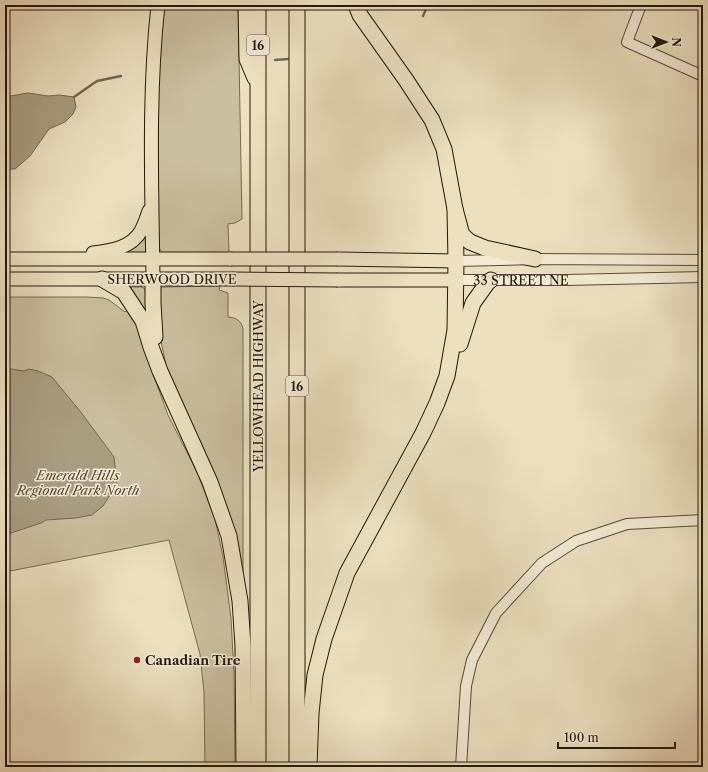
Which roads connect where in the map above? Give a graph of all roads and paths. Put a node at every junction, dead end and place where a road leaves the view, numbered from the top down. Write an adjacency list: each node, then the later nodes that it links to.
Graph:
1 (158, 5): 9 (main road)
2 (246, 5): 8 (highway)
3 (258, 5): 8 (highway, YELLOWHEAD HIGHWAY / 16)
4 (297, 5): 30 (highway, 16)
5 (356, 5): 10 (highway)
6 (641, 5): 7 (street)
7 (703, 76)
8 (258, 85): 29 (highway, YELLOWHEAD HIGHWAY / 16)
9 (152, 206): 11 (main road); 12 (main road)
10 (455, 209): 14 (highway); 17 (highway)
11 (41, 259): 12 (main road, SHERWOOD DRIVE); 15 (main road, SHERWOOD DRIVE)
12 (152, 259): 13 (main road, SHERWOOD DRIVE, bridge); 21 (main road)
13 (338, 259): 17 (main road, 33 STREET NE)
14 (535, 259): 16 (street, 33 STREET NE); 17 (street, 33 STREET NE)
15 (5, 260)
16 (703, 260)
17 (456, 261): 23 (highway)
18 (703, 278): 24 (street, 33 STREET NE)
19 (5, 279): 20 (main road, SHERWOOD DRIVE)
20 (102, 279): 21 (main road, SHERWOOD DRIVE); 25 (highway)
21 (153, 280): 22 (main road, SHERWOOD DRIVE, bridge); 25 (highway)
22 (338, 280): 23 (main road, 33 STREET NE)
23 (456, 280): 24 (street, 33 STREET NE); 26 (highway)
24 (491, 280): 26 (highway)
25 (160, 371): 28 (highway)
26 (447, 376): 31 (highway)
27 (703, 520): 32 (street)
28 (244, 767)
29 (258, 767)
30 (297, 767)
31 (309, 767)
32 (461, 767)

